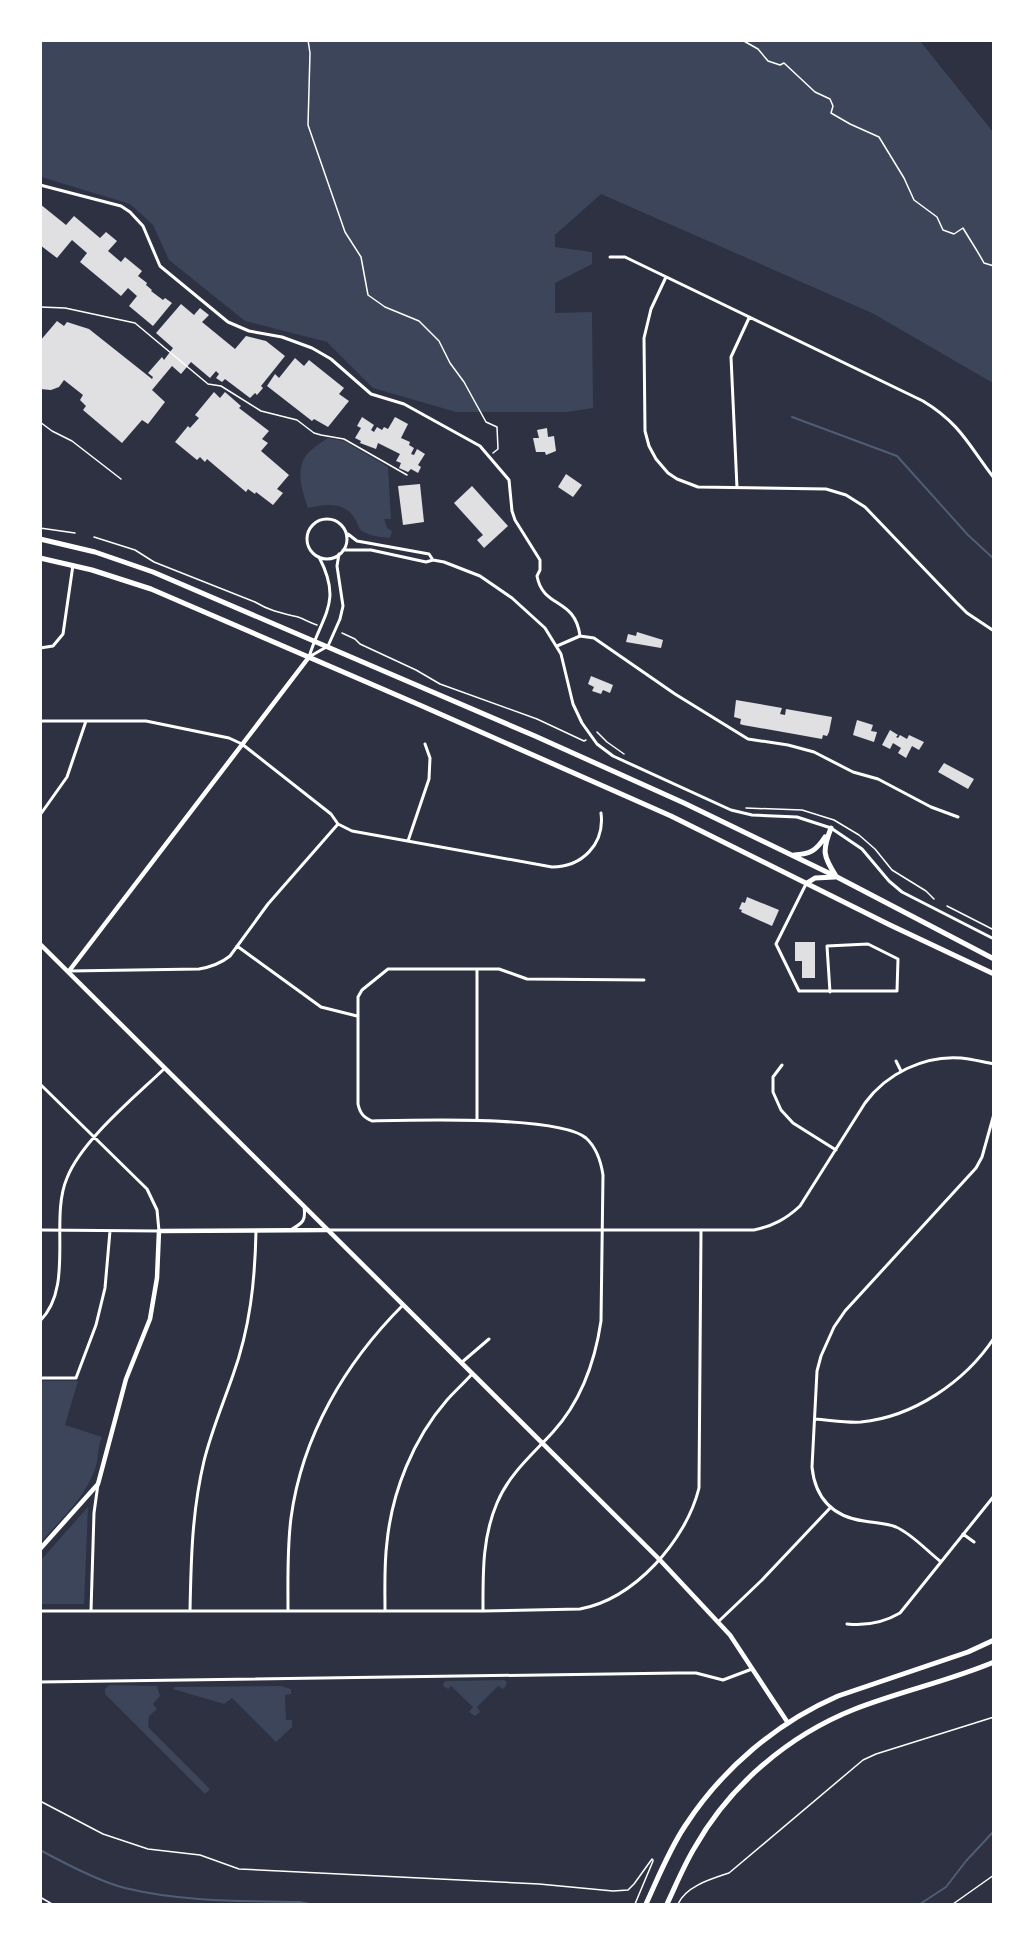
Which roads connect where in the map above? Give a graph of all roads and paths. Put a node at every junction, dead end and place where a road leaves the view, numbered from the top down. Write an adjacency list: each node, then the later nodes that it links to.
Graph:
1 (308, 40): 10 (path)
2 (742, 40): 5 (path)
3 (40, 185): 10 (street)
4 (610, 257): 6 (street)
5 (993, 266)
6 (666, 277): 8 (street); 14 (street)
7 (40, 307): 11 (path)
8 (749, 318): 13 (street); 14 (street)
9 (40, 422): 12 (lane)
10 (488, 457): 29 (street)
11 (407, 475)
12 (121, 478)
13 (993, 478)
14 (737, 488): 28 (street)
15 (40, 528): 17 (path)
16 (346, 532): 20 (street); 22 (street); 24 (street)
17 (75, 533)
18 (94, 537): 26 (path)
19 (40, 538): 30 (main road)
20 (343, 550): 21 (street); 24 (street)
21 (339, 554): 22 (street); 27 (street)
22 (319, 557): 26 (street)
23 (40, 558): 25 (main road)
24 (433, 560): 32 (street)
25 (73, 565): 33 (street); 34 (main road)
26 (321, 627): 30 (street)
27 (335, 631): 31 (street); 37 (path)
28 (993, 631)
29 (580, 636): 32 (street); 42 (street)
30 (314, 640): 31 (main road); 34 (street)
31 (328, 646): 34 (street); 46 (main road)
32 (557, 646): 44 (street)
33 (40, 648)
34 (309, 657): 38 (street); 48 (main road)
35 (40, 721): 36 (street)
36 (86, 721): 38 (street); 41 (street)
37 (586, 740)
38 (242, 744): 43 (street); 56 (street)
39 (425, 744): 45 (street)
40 (601, 813): 45 (street)
41 (40, 815)
42 (958, 817)
43 (338, 824): 45 (street); 53 (street)
44 (831, 828): 46 (main road); 47 (main road); 51 (street)
45 (408, 841)
46 (790, 855): 47 (main road)
47 (837, 878): 48 (main road); 54 (main road)
48 (807, 883): 57 (main road); 59 (street)
49 (947, 906): 50 (path)
50 (993, 930)
51 (993, 939)
52 (40, 944): 56 (street)
53 (237, 946): 56 (street); 60 (street)
54 (993, 959)
55 (477, 969): 58 (street); 60 (street); 68 (street)
56 (69, 971): 64 (street)
57 (993, 974)
58 (644, 980)
59 (830, 992): 59 (street)
60 (357, 1016): 68 (street)
61 (896, 1060): 65 (street)
62 (993, 1064): 65 (street)
63 (782, 1065): 70 (street)
64 (165, 1068): 69 (street); 71 (street)
65 (901, 1071): 70 (street)
66 (40, 1084): 69 (street)
67 (993, 1114): 88 (street)
68 (477, 1120): 72 (street)
69 (94, 1137): 74 (street); 80 (street)
70 (836, 1150): 78 (street)
71 (303, 1205): 76 (street); 77 (street)
72 (603, 1229): 77 (street); 78 (street); 89 (street)
73 (40, 1230): 74 (street)
74 (60, 1230): 79 (street); 82 (street)
75 (256, 1230): 76 (street); 80 (street); 101 (street)
76 (291, 1230): 77 (street)
77 (327, 1230): 81 (street)
78 (701, 1230): 96 (street)
79 (110, 1231): 80 (street); 87 (street)
80 (159, 1231): 90 (street)
81 (403, 1305): 85 (street); 98 (street)
82 (40, 1321)
83 (993, 1338): 88 (street)
84 (489, 1339): 85 (street)
85 (461, 1363): 86 (street)
86 (472, 1374): 89 (street); 102 (street)
87 (40, 1378)
88 (815, 1419): 92 (street)
89 (541, 1443): 96 (street); 103 (street)
90 (98, 1484): 95 (street); 100 (street)
91 (993, 1496): 93 (street)
92 (830, 1508): 97 (street); 104 (street)
93 (963, 1533): 94 (street); 97 (street)
94 (974, 1542)
95 (40, 1549)
96 (659, 1559): 103 (street); 104 (street)
97 (940, 1561): 105 (street)
98 (288, 1610): 101 (street); 102 (street)
99 (40, 1611): 100 (street)
100 (91, 1611): 101 (street)
101 (190, 1611)
102 (385, 1611): 103 (street)
103 (483, 1611)
104 (719, 1621): 108 (street)
105 (847, 1624)
106 (993, 1640): 111 (main road)
107 (993, 1662): 118 (main road)
108 (752, 1669): 109 (street); 111 (street)
109 (40, 1682)
110 (993, 1717): 119 (path)
111 (788, 1723): 117 (main road)
112 (40, 1801): 116 (path)
113 (993, 1875): 120 (path)
114 (40, 1897): 115 (path)
115 (52, 1905)
116 (635, 1905)
117 (646, 1905)
118 (667, 1905)
119 (678, 1905)
120 (953, 1905)

